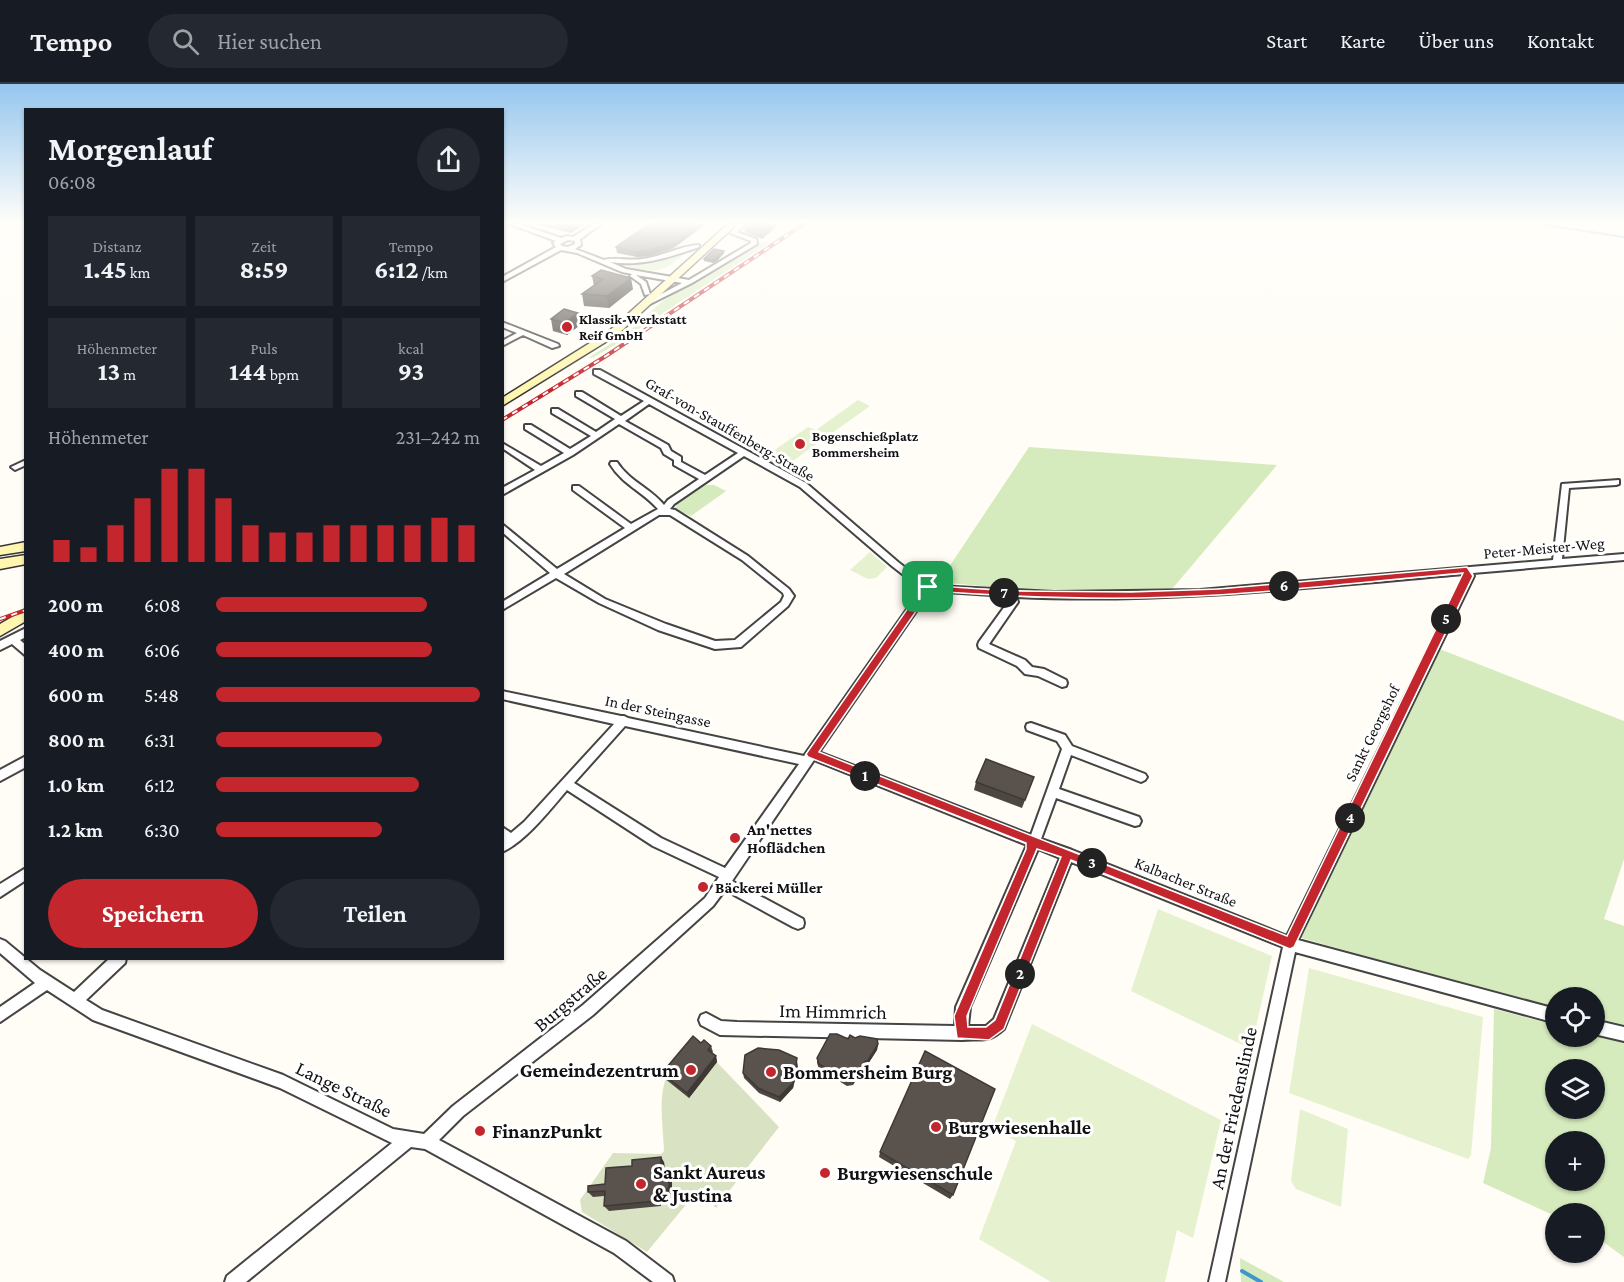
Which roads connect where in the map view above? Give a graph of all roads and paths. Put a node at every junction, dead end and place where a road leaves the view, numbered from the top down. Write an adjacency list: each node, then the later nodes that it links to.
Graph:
1 (639, 280): 6 (street)
2 (667, 280): 6 (main road)
3 (679, 280): 5 (street)
4 (693, 280): 5 (street)
5 (690, 282): 6 (street)
6 (649, 298): 13 (main road); 15 (main road)
7 (504, 325): 8 (street)
8 (521, 333): 9 (street); 10 (street)
9 (504, 343)
10 (555, 346)
11 (597, 372): 14 (street, Graf-von-Stauffenberg-Straße)
12 (579, 394): 17 (street)
13 (504, 395)
14 (650, 400): 17 (street); 22 (street, Graf-von-Stauffenberg-Straße)
15 (504, 402)
16 (555, 411): 19 (street)
17 (621, 421): 19 (street); 27 (street)
18 (528, 428): 21 (street)
19 (597, 436): 21 (street)
20 (504, 446): 26 (street)
21 (570, 453): 26 (street)
22 (743, 453): 27 (street); 46 (street, Graf-von-Stauffenberg-Straße)
23 (24, 463): 25 (street)
24 (614, 464): 31 (street)
25 (15, 467)
26 (541, 470): 29 (street)
27 (705, 479): 31 (street)
28 (1616, 482): 42 (street)
29 (505, 487)
30 (576, 488): 32 (street)
31 (664, 511): 32 (street); 45 (street)
32 (631, 528): 45 (street)
33 (504, 529): 45 (street)
34 (24, 539): 35 (main road)
35 (0, 543)
36 (24, 546): 37 (main road)
37 (0, 551)
38 (24, 552): 39 (main road)
39 (0, 556)
40 (1624, 557): 42 (street, Peter-Meister-Weg)
41 (24, 559): 43 (main road)
42 (1557, 562): 44 (street, Peter-Meister-Weg)
43 (0, 564)
44 (1467, 570): 47 (street, Peter-Meister-Weg); 74 (street, Sankt Georgshof)
45 (557, 574): 48 (street)
46 (928, 587): 47 (street, Peter-Meister-Weg); 60 (street, Burgstraße)
47 (1011, 594): 55 (street)
48 (504, 606)
49 (24, 615): 50 (main road)
50 (0, 631)
51 (24, 633): 52 (street)
52 (13, 639): 53 (street); 54 (street)
53 (0, 646)
54 (24, 650)
55 (1062, 683)
56 (504, 695): 57 (street, In der Steingasse)
57 (624, 720): 60 (street, In der Steingasse); 64 (street)
58 (1031, 727): 59 (street)
59 (1068, 749): 63 (street); 65 (street)
60 (809, 758): 68 (street, Kalbacher Straße); 71 (street, Burgstraße)
61 (24, 761): 62 (street)
62 (0, 776)
63 (1141, 777)
64 (567, 784): 67 (street); 71 (street)
65 (1053, 792): 66 (street); 68 (street)
66 (1135, 821)
67 (506, 840)
68 (1032, 842): 69 (street, Kalbacher Straße); 83 (street)
69 (1068, 854): 74 (street, Kalbacher Straße); 83 (street, Im Himmrich)
70 (24, 874): 72 (street)
71 (727, 880): 73 (street); 86 (street, Burgstraße)
72 (0, 891)
73 (798, 923)
74 (1290, 943): 79 (street, Kalbacher Straße); 89 (street, An der Friedenslinde)
75 (0, 945): 77 (street, Lange Straße)
76 (118, 960): 78 (street)
77 (47, 982): 78 (street, Lange Straße); 80 (street)
78 (75, 1001): 85 (street, Lange Straße)
79 (1545, 1013)
80 (0, 1015)
81 (706, 1020): 83 (street, Im Himmrich)
82 (1605, 1030): 84 (street)
83 (962, 1033)
84 (1624, 1034)
85 (408, 1140): 86 (street, Lange Straße); 87 (street)
86 (427, 1142): 88 (street, Lange Straße)
87 (233, 1282)
88 (666, 1282)
89 (1217, 1282)

